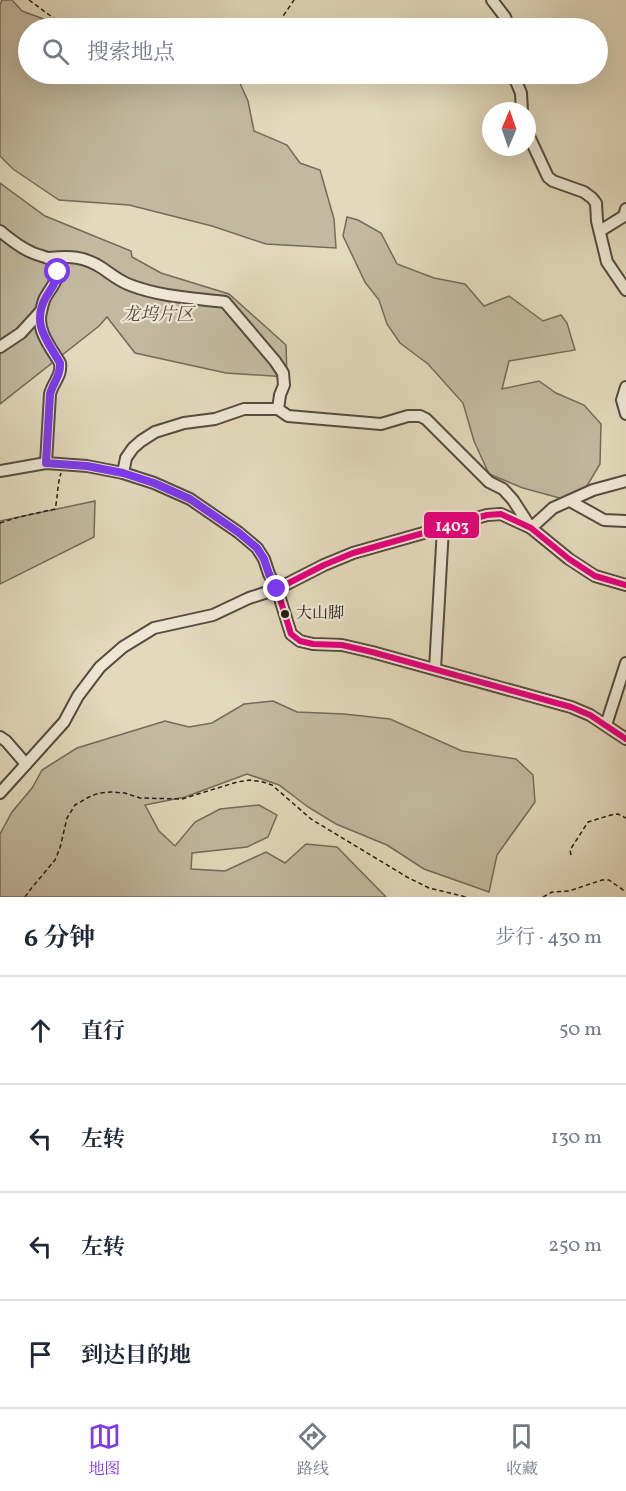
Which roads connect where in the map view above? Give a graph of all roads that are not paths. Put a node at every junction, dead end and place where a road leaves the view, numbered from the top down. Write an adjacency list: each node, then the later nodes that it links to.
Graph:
1 (492, 0): 2 (street)
2 (505, 18)
3 (517, 84): 4 (street)
4 (522, 102)
5 (536, 151): 8 (street)
6 (626, 209): 8 (street)
7 (0, 231): 9 (street)
8 (600, 231): 10 (street)
9 (49, 258): 11 (street); 14 (street)
10 (626, 290)
11 (40, 312): 12 (street); 16 (street)
12 (0, 347)
13 (626, 387): 15 (street)
14 (278, 409): 18 (street); 23 (street)
15 (626, 414)
16 (46, 463): 17 (street); 18 (street)
17 (0, 471)
18 (123, 473): 25 (street)
19 (626, 481): 20 (street)
20 (570, 501): 21 (street); 23 (street)
21 (626, 520)
22 (444, 528): 23 (street); 25 (street); 27 (street)
23 (531, 528): 24 (street)
24 (626, 585)
25 (277, 589): 27 (street); 31 (street)
26 (626, 663): 28 (street)
27 (435, 669): 28 (street)
28 (606, 725): 30 (street)
29 (0, 737): 31 (street)
30 (626, 739)
31 (26, 764): 32 (street)
32 (0, 793)

